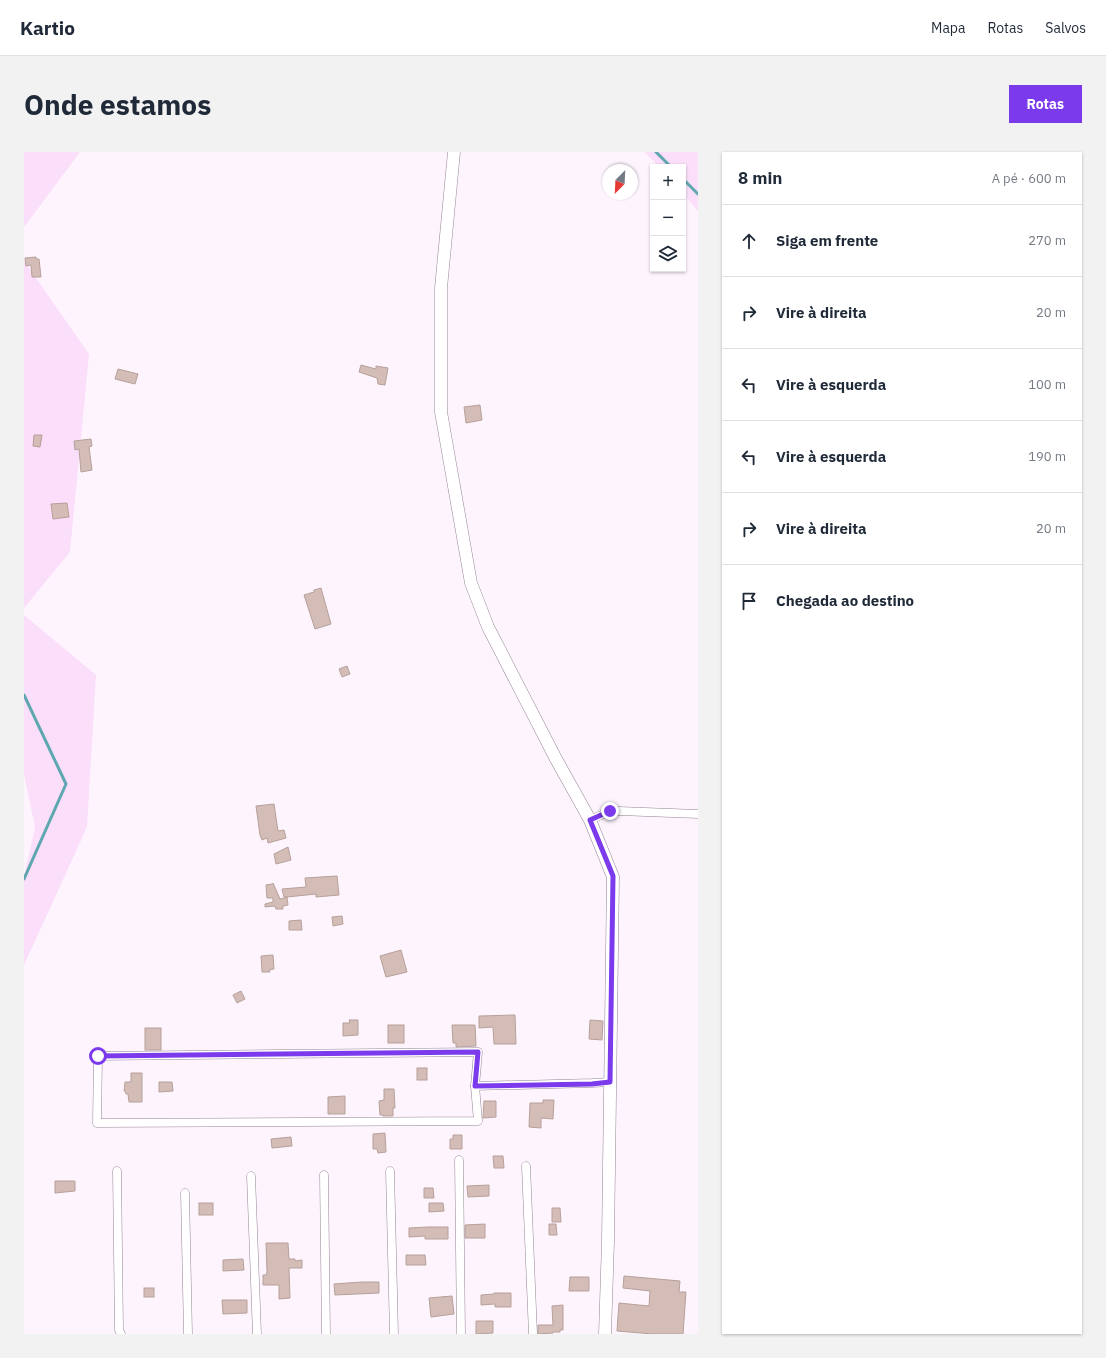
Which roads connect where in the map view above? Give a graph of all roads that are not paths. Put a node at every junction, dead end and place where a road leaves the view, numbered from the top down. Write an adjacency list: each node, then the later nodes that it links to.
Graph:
1 (454, 152): 3 (street)
2 (698, 814): 3 (street)
3 (590, 820): 4 (street)
4 (610, 1082): 5 (street); 20 (street)
5 (475, 1086): 5 (street)
6 (459, 1160): 18 (street)
7 (526, 1166): 19 (street)
8 (390, 1170): 17 (street)
9 (117, 1171): 13 (street)
10 (324, 1175): 16 (street)
11 (251, 1176): 15 (street)
12 (185, 1193): 14 (street)
13 (121, 1334)
14 (188, 1334)
15 (257, 1334)
16 (326, 1334)
17 (394, 1334)
18 (461, 1334)
19 (533, 1334)
20 (605, 1334)

